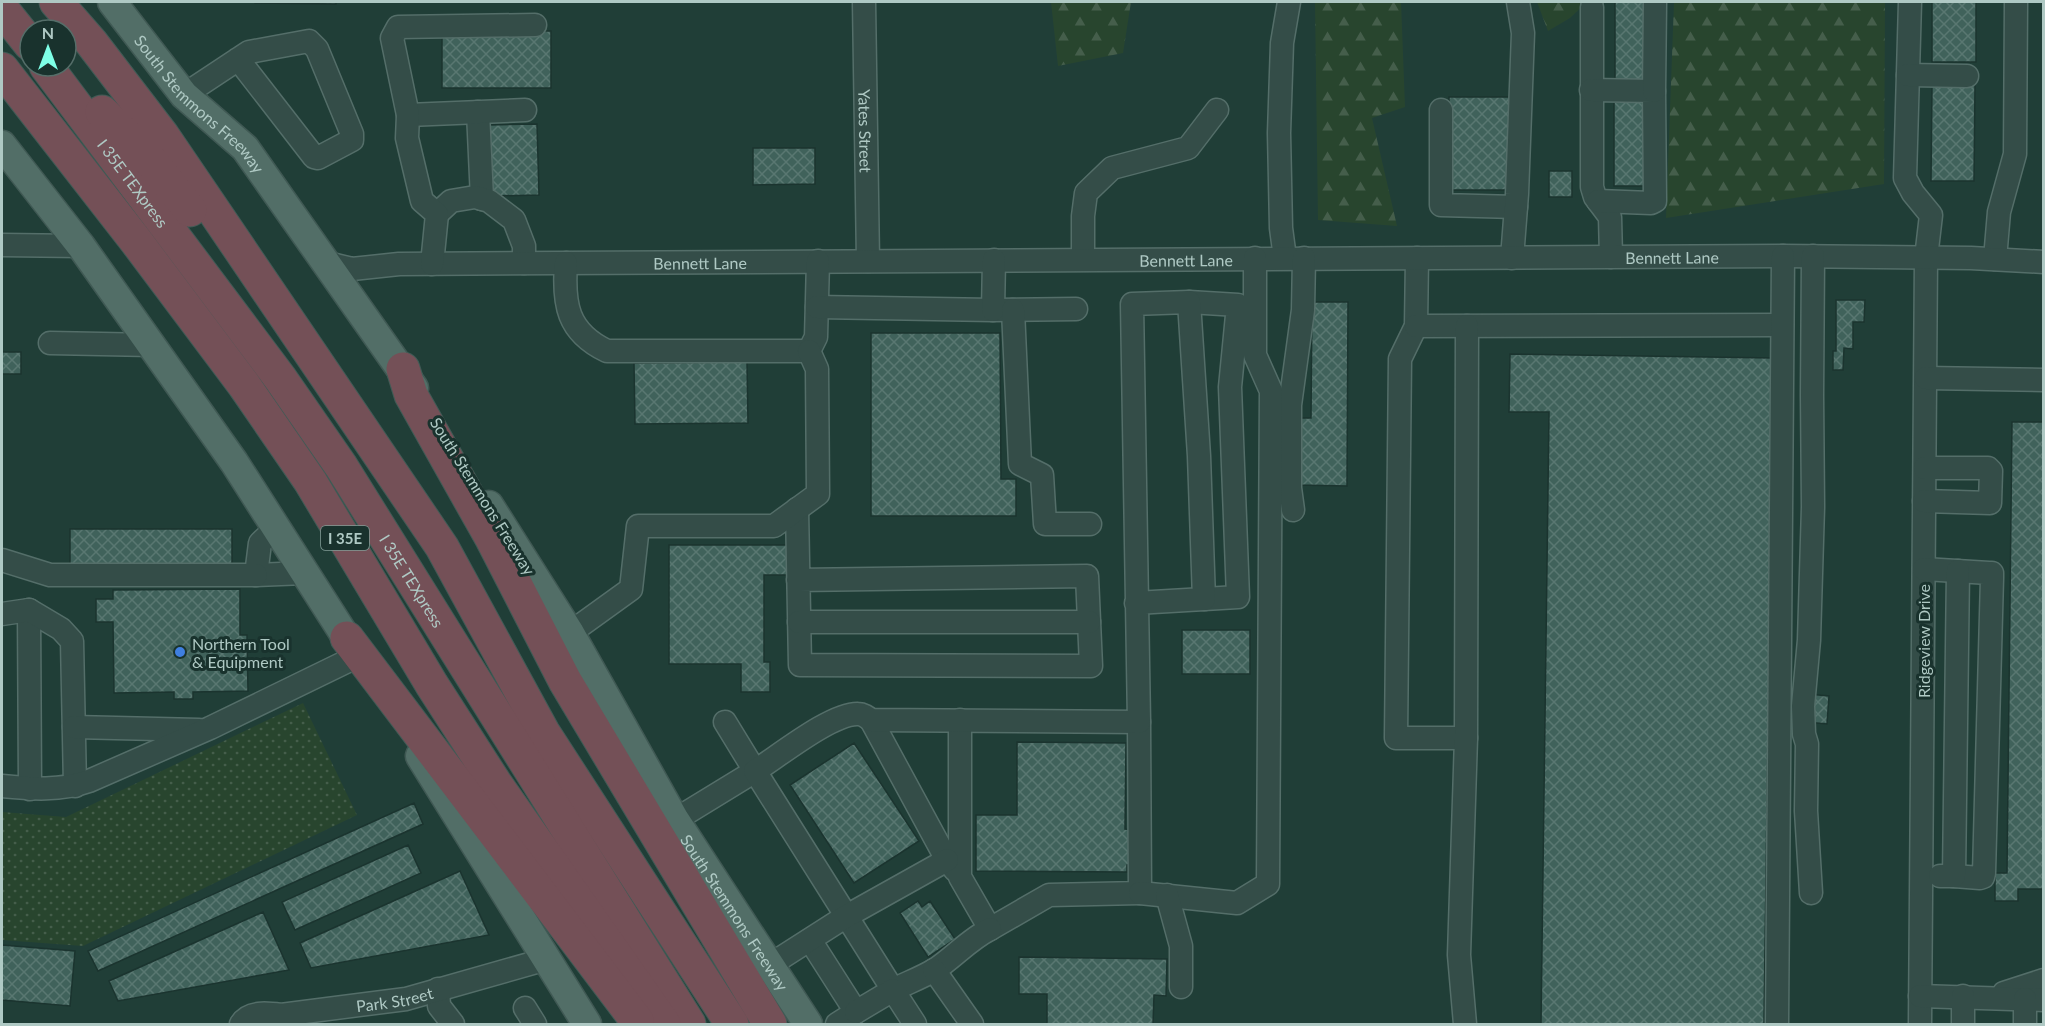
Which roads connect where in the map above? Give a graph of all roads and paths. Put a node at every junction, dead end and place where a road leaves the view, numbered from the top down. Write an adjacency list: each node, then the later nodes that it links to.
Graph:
1 (56, 2): 62 (highway)
2 (864, 2): 44 (street, Yates Street)
3 (1289, 2): 36 (street)
4 (1518, 2): 28 (street)
5 (1910, 2): 13 (street, Ridgeview Drive)
6 (2016, 2): 41 (street)
7 (116, 3): 19 (main road, South Stemmons Freeway)
8 (1655, 3): 18 (street)
9 (1592, 7): 17 (street)
10 (535, 25): 24 (street)
11 (238, 59): 11 (street); 19 (street)
12 (2, 69): 121 (highway, I 35E)
13 (1908, 75): 14 (street); 39 (street, Ridgeview Drive)
14 (1967, 76)
15 (55, 78): 122 (highway, I 35E TEXpress)
16 (69, 78): 62 (highway)
17 (1592, 90): 18 (street); 27 (street)
18 (1654, 91): 27 (street)
19 (184, 95): 46 (main road, South Stemmons Freeway)
20 (525, 110): 23 (street)
21 (1217, 110): 40 (street)
22 (1441, 110): 28 (street)
23 (478, 112): 24 (street); 26 (street)
24 (408, 115): 29 (street)
25 (2, 145): 31 (main road)
26 (482, 200): 29 (street); 47 (street)
27 (1598, 201): 34 (street)
28 (1516, 207): 38 (street)
29 (436, 214): 49 (street)
30 (2, 245): 31 (street)
31 (81, 246): 58 (main road)
32 (1783, 256): 33 (street, Bennett Lane); 34 (street, Bennett Lane); 56 (street)
33 (1813, 256): 39 (street, Bennett Lane); 100 (street)
34 (1611, 257): 38 (street, Bennett Lane)
35 (1255, 258): 36 (street, Bennett Lane); 40 (street, Bennett Lane); 101 (street)
36 (1294, 258): 37 (street, Bennett Lane); 67 (street)
37 (1417, 258): 38 (street, Bennett Lane); 54 (street)
38 (1512, 258)
39 (1926, 258): 41 (street, Bennett Lane); 61 (street, Ridgeview Drive)
40 (1083, 259): 42 (street, Bennett Lane)
41 (1995, 259): 45 (street, Bennett Lane)
42 (994, 260): 44 (street, Bennett Lane); 53 (street)
43 (818, 261): 44 (street, Bennett Lane); 48 (street, Bennett Lane); 51 (street)
44 (868, 261)
45 (2043, 262)
46 (327, 263): 49 (street, Bennett Lane); 60 (main road, South Stemmons Freeway)
47 (524, 263): 48 (street, Bennett Lane); 49 (street, Bennett Lane)
48 (566, 263): 59 (street)
49 (432, 264)
50 (1189, 302): 76 (street); 76 (street); 77 (street)
51 (817, 307): 53 (street); 59 (street)
52 (1076, 309): 53 (street)
53 (1003, 310): 68 (street)
54 (1416, 326): 55 (street); 90 (street)
55 (1467, 326): 56 (street); 90 (street)
56 (1782, 326): 130 (street)
57 (50, 343): 58 (street)
58 (152, 345): 69 (main road)
59 (809, 351): 66 (street)
60 (403, 369): 82 (main road, South Stemmons Freeway); 124 (highway)
61 (1926, 378): 63 (street); 64 (street, Ridgeview Drive)
62 (327, 379): 123 (highway)
63 (2043, 380)
64 (1925, 468): 65 (street, Ridgeview Drive); 65 (street)
65 (1924, 501): 71 (street, Ridgeview Drive)
66 (797, 509): 75 (street); 82 (street)
67 (1293, 510)
68 (1090, 524)
69 (276, 528): 73 (main road); 74 (street)
70 (2, 560): 74 (street)
71 (1924, 569): 72 (street); 97 (street, Ridgeview Drive)
72 (1958, 571): 98 (street); 98 (street)
73 (305, 573): 74 (street); 83 (main road)
74 (256, 575)
75 (798, 580): 80 (street); 81 (street)
76 (1204, 599): 77 (street)
77 (1136, 603): 87 (street)
78 (28, 610): 79 (street); 88 (street); 94 (street)
79 (2, 614)
80 (799, 622): 81 (street); 81 (street)
81 (1089, 622)
82 (570, 633): 95 (main road, South Stemmons Freeway)
83 (352, 647): 89 (street); 105 (main road); 120 (highway)
84 (871, 720): 85 (street); 91 (street); 96 (street)
85 (960, 720): 87 (street); 96 (street)
86 (725, 722): 91 (street)
87 (1138, 722): 99 (street)
88 (74, 727): 89 (street); 93 (street)
89 (204, 730): 93 (street)
90 (1466, 738): 129 (street)
91 (756, 771): 95 (street); 102 (street)
92 (2, 786): 94 (street)
93 (75, 786): 94 (street)
94 (30, 789)
95 (675, 820): 106 (main road, South Stemmons Freeway)
96 (954, 869): 102 (street); 103 (street)
97 (1922, 876): 98 (street); 112 (street, Ridgeview Drive)
98 (1954, 876)
99 (1140, 892): 101 (street); 103 (street)
100 (1811, 893)
101 (1167, 896): 109 (street)
102 (846, 917): 104 (street); 111 (street)
103 (990, 929): 107 (street)
104 (810, 940): 106 (street); 116 (street)
105 (547, 959): 110 (street, Park Street); 119 (main road)
106 (770, 965): 125 (main road, South Stemmons Freeway)
107 (934, 970): 111 (street); 128 (street)
108 (2043, 980): 114 (street)
109 (1181, 987)
110 (438, 988): 117 (street, Park Street); 118 (street)
111 (893, 990): 116 (street); 127 (street)
112 (1920, 996): 113 (street); 131 (street, Ridgeview Drive)
113 (1963, 996): 114 (street); 132 (street)
114 (1991, 997): 115 (street)
115 (2034, 999): 133 (street)
116 (856, 1012): 126 (street)
117 (241, 1024)
118 (453, 1024)
119 (587, 1024)
120 (642, 1024)
121 (664, 1024)
122 (689, 1024)
123 (732, 1024)
124 (770, 1024)
125 (808, 1024)
126 (837, 1024)
127 (915, 1024)
128 (972, 1024)
129 (1464, 1024)
130 (1777, 1024)
131 (1920, 1024)
132 (1963, 1024)
133 (2025, 1024)

